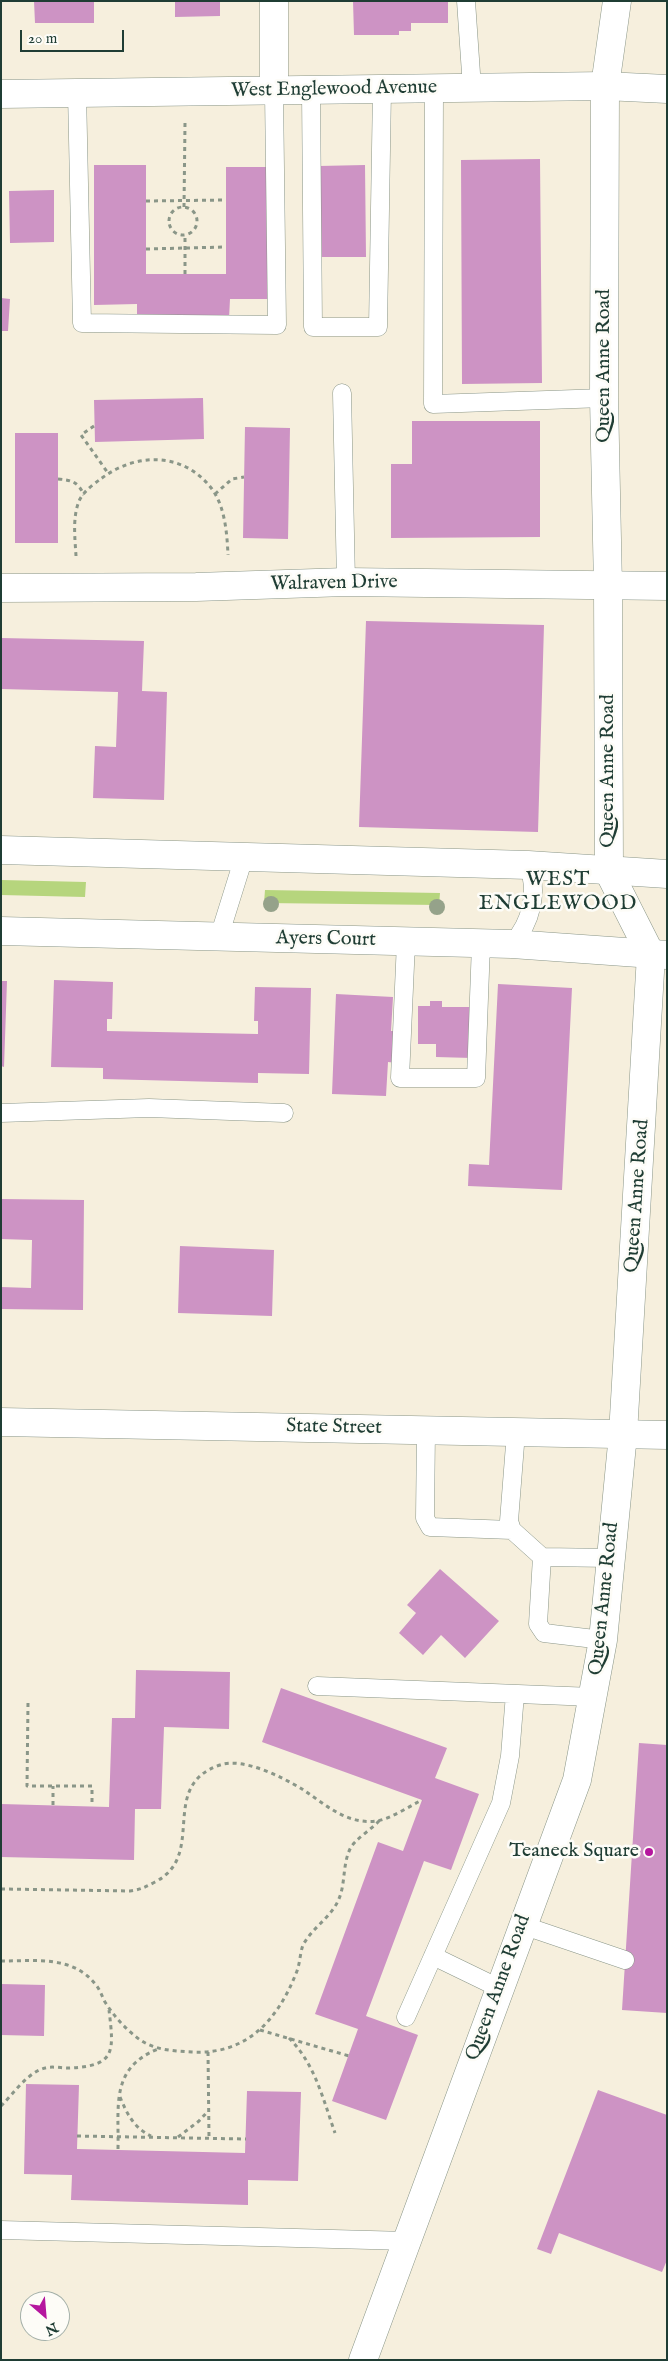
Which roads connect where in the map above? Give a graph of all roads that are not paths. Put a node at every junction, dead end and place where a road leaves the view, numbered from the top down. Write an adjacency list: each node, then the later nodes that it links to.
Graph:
1 (274, 1): 11 (street)
2 (466, 1): 5 (lane)
3 (617, 1): 4 (street, Queen Anne Road)
4 (605, 86): 5 (street, West Englewood Avenue); 7 (street, West Englewood Avenue); 14 (street, Queen Anne Road)
5 (472, 88): 6 (street, West Englewood Avenue)
6 (434, 89): 8 (street, West Englewood Avenue); 14 (lane)
7 (667, 89)
8 (382, 90): 9 (street, West Englewood Avenue); 9 (lane)
9 (311, 91): 11 (street, West Englewood Avenue)
10 (77, 92): 11 (street, West Englewood Avenue); 11 (lane); 12 (street, West Englewood Avenue)
11 (274, 92)
12 (1, 94)
13 (342, 393): 15 (lane)
14 (604, 398): 17 (street, Queen Anne Road)
15 (346, 582): 17 (street, Walraven Drive); 18 (street, Walraven Drive)
16 (667, 586): 17 (street, Walraven Drive)
17 (608, 587): 22 (street, Queen Anne Road)
18 (1, 588)
19 (1, 850): 20 (street)
20 (244, 857): 21 (street); 25 (lane)
21 (528, 865): 22 (street); 28 (lane)
22 (609, 872): 23 (street); 29 (street, Queen Anne Road)
23 (667, 874)
24 (1, 931): 25 (street, Ayers Court)
25 (219, 937): 26 (street, Ayers Court)
26 (406, 942): 27 (street, Ayers Court); 27 (lane)
27 (481, 944): 28 (street, Ayers Court)
28 (512, 944): 29 (street, Ayers Court)
29 (659, 955): 35 (street, Queen Anne Road)
30 (1, 1113): 31 (lane)
31 (284, 1113)
32 (1, 1422): 33 (street, State Street)
33 (426, 1430): 34 (street, State Street); 37 (lane)
34 (516, 1432): 35 (street, State Street); 37 (lane)
35 (623, 1434): 36 (street, State Street); 39 (street, Queen Anne Road)
36 (667, 1435)
37 (512, 1530): 38 (lane)
38 (542, 1557): 39 (lane); 40 (lane)
39 (611, 1558): 40 (street, Queen Anne Road)
40 (602, 1640): 43 (street, Queen Anne Road)
41 (317, 1686): 42 (lane)
42 (515, 1694): 43 (lane); 45 (lane)
43 (593, 1696): 44 (street, Queen Anne Road)
44 (522, 1925): 46 (lane); 47 (street, Queen Anne Road)
45 (433, 1956): 47 (lane); 48 (lane)
46 (625, 1960)
47 (499, 1988): 50 (street, Queen Anne Road)
48 (406, 2017)
49 (1, 2230): 50 (lane)
50 (407, 2241): 51 (street, Queen Anne Road)
51 (363, 2360)

